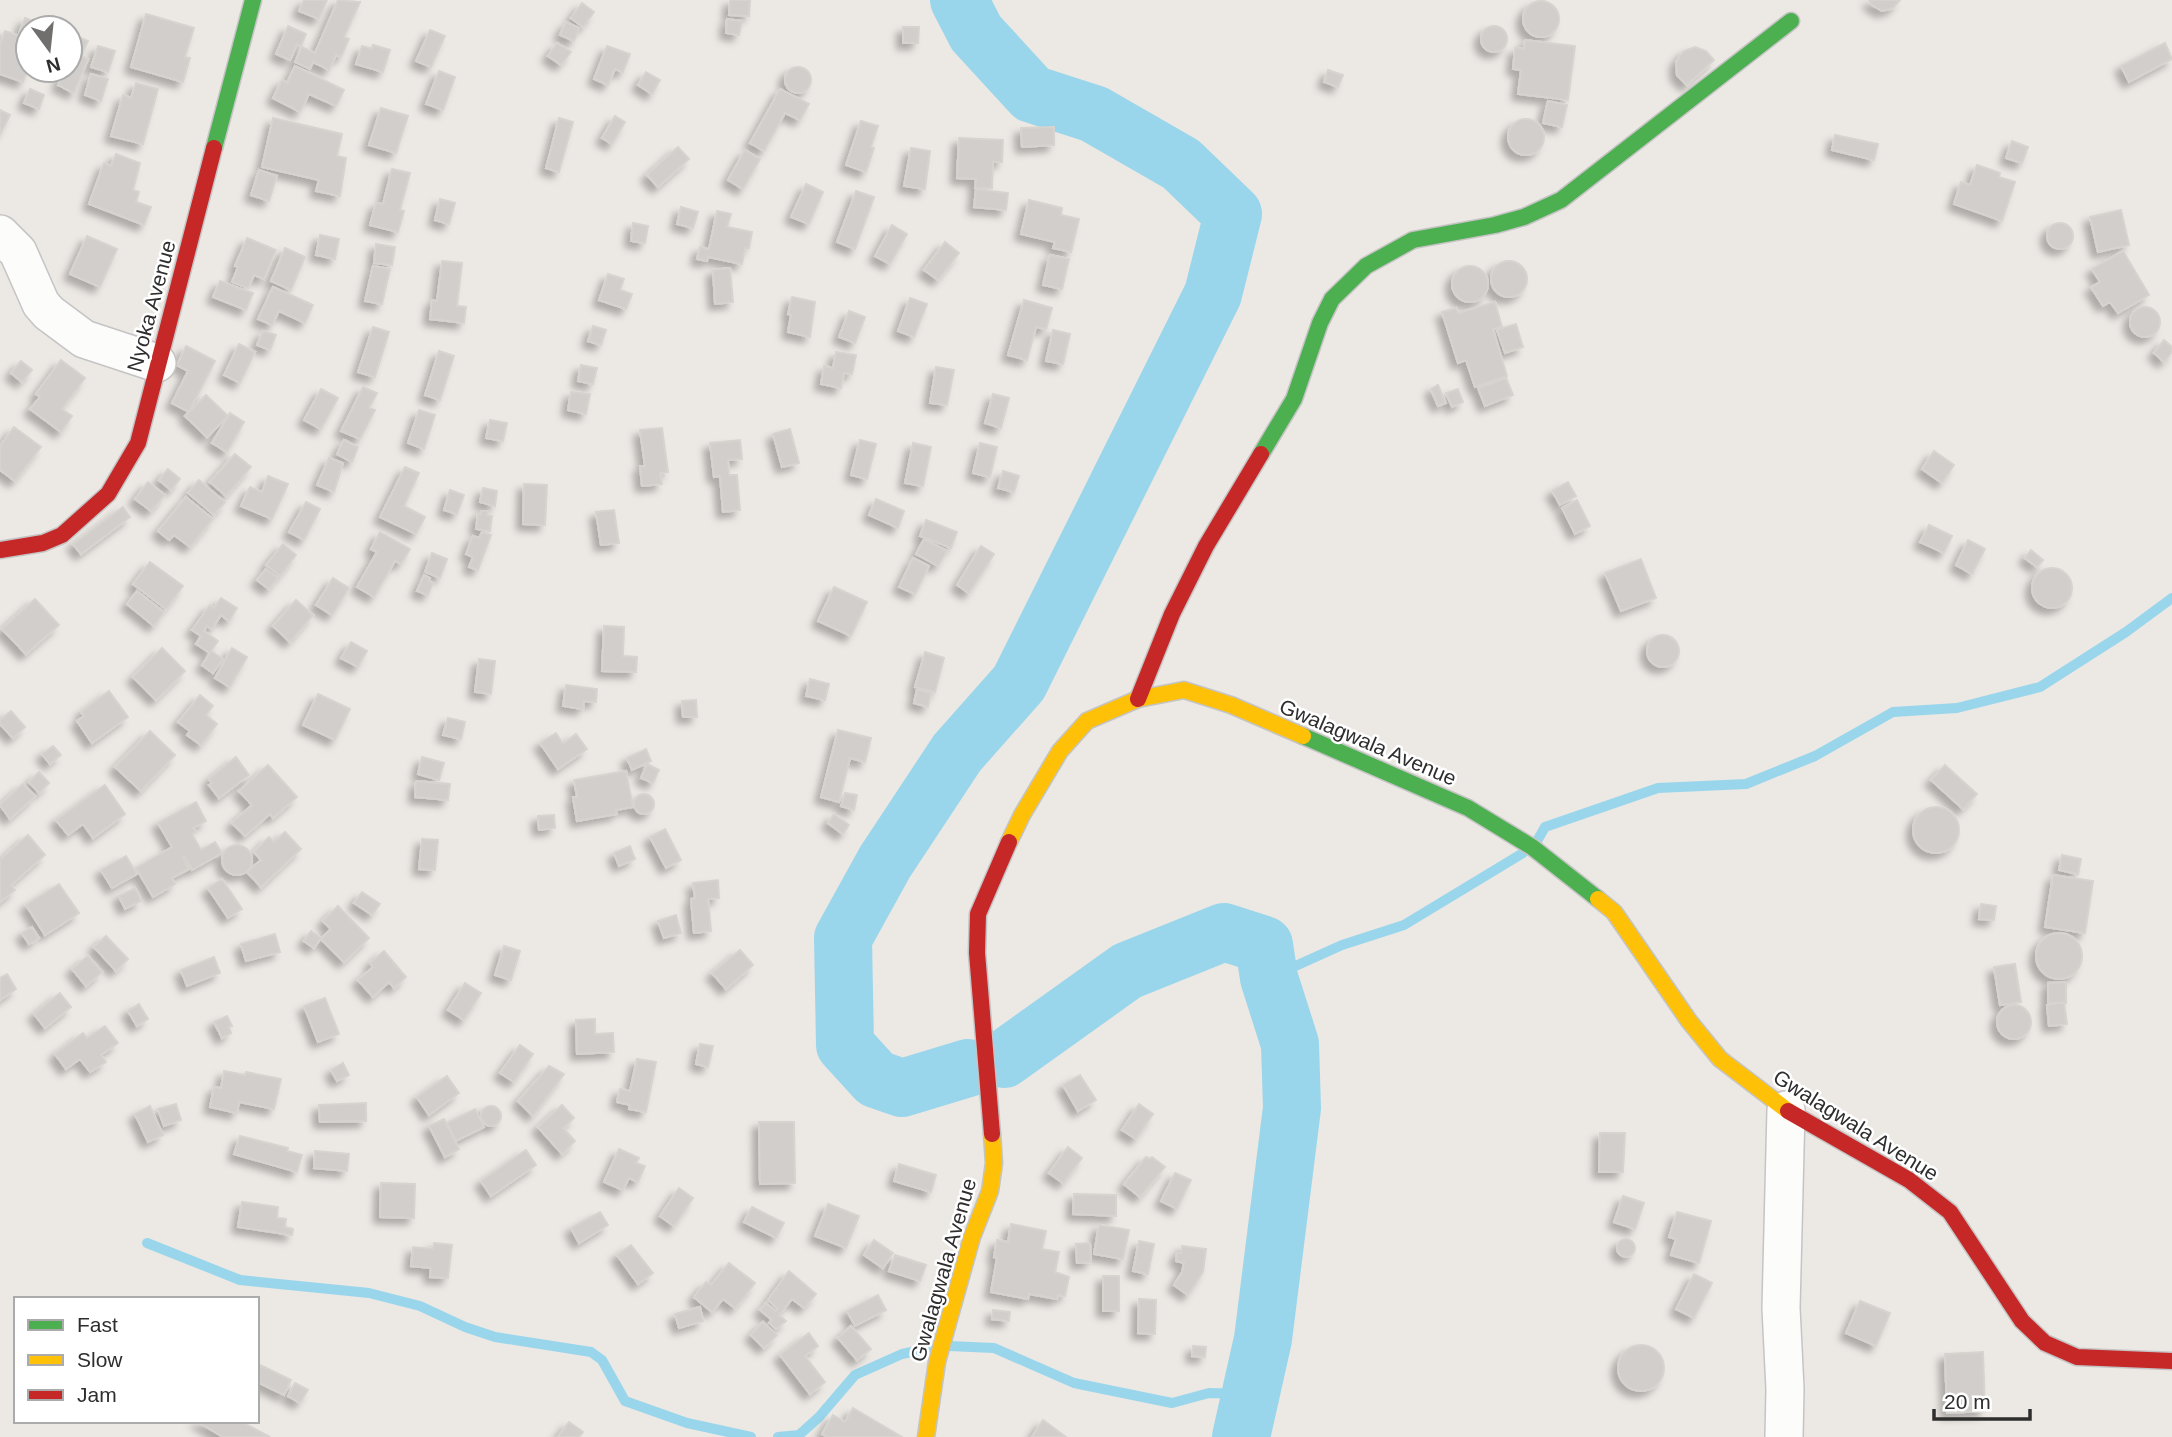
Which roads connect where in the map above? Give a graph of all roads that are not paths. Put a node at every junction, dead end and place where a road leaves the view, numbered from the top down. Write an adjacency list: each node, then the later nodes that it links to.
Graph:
1 (253, 0): 4 (street, Nyoka Avenue)
2 (1791, 21): 6 (street)
3 (0, 234): 4 (street)
4 (157, 363): 5 (street, Nyoka Avenue)
5 (0, 550)
6 (1138, 699): 7 (street, Gwalagwala Avenue); 9 (street, Gwalagwala Avenue)
7 (1786, 1110): 8 (street, Gwalagwala Avenue); 10 (street)
8 (2172, 1361)
9 (926, 1437)
10 (1784, 1437)

